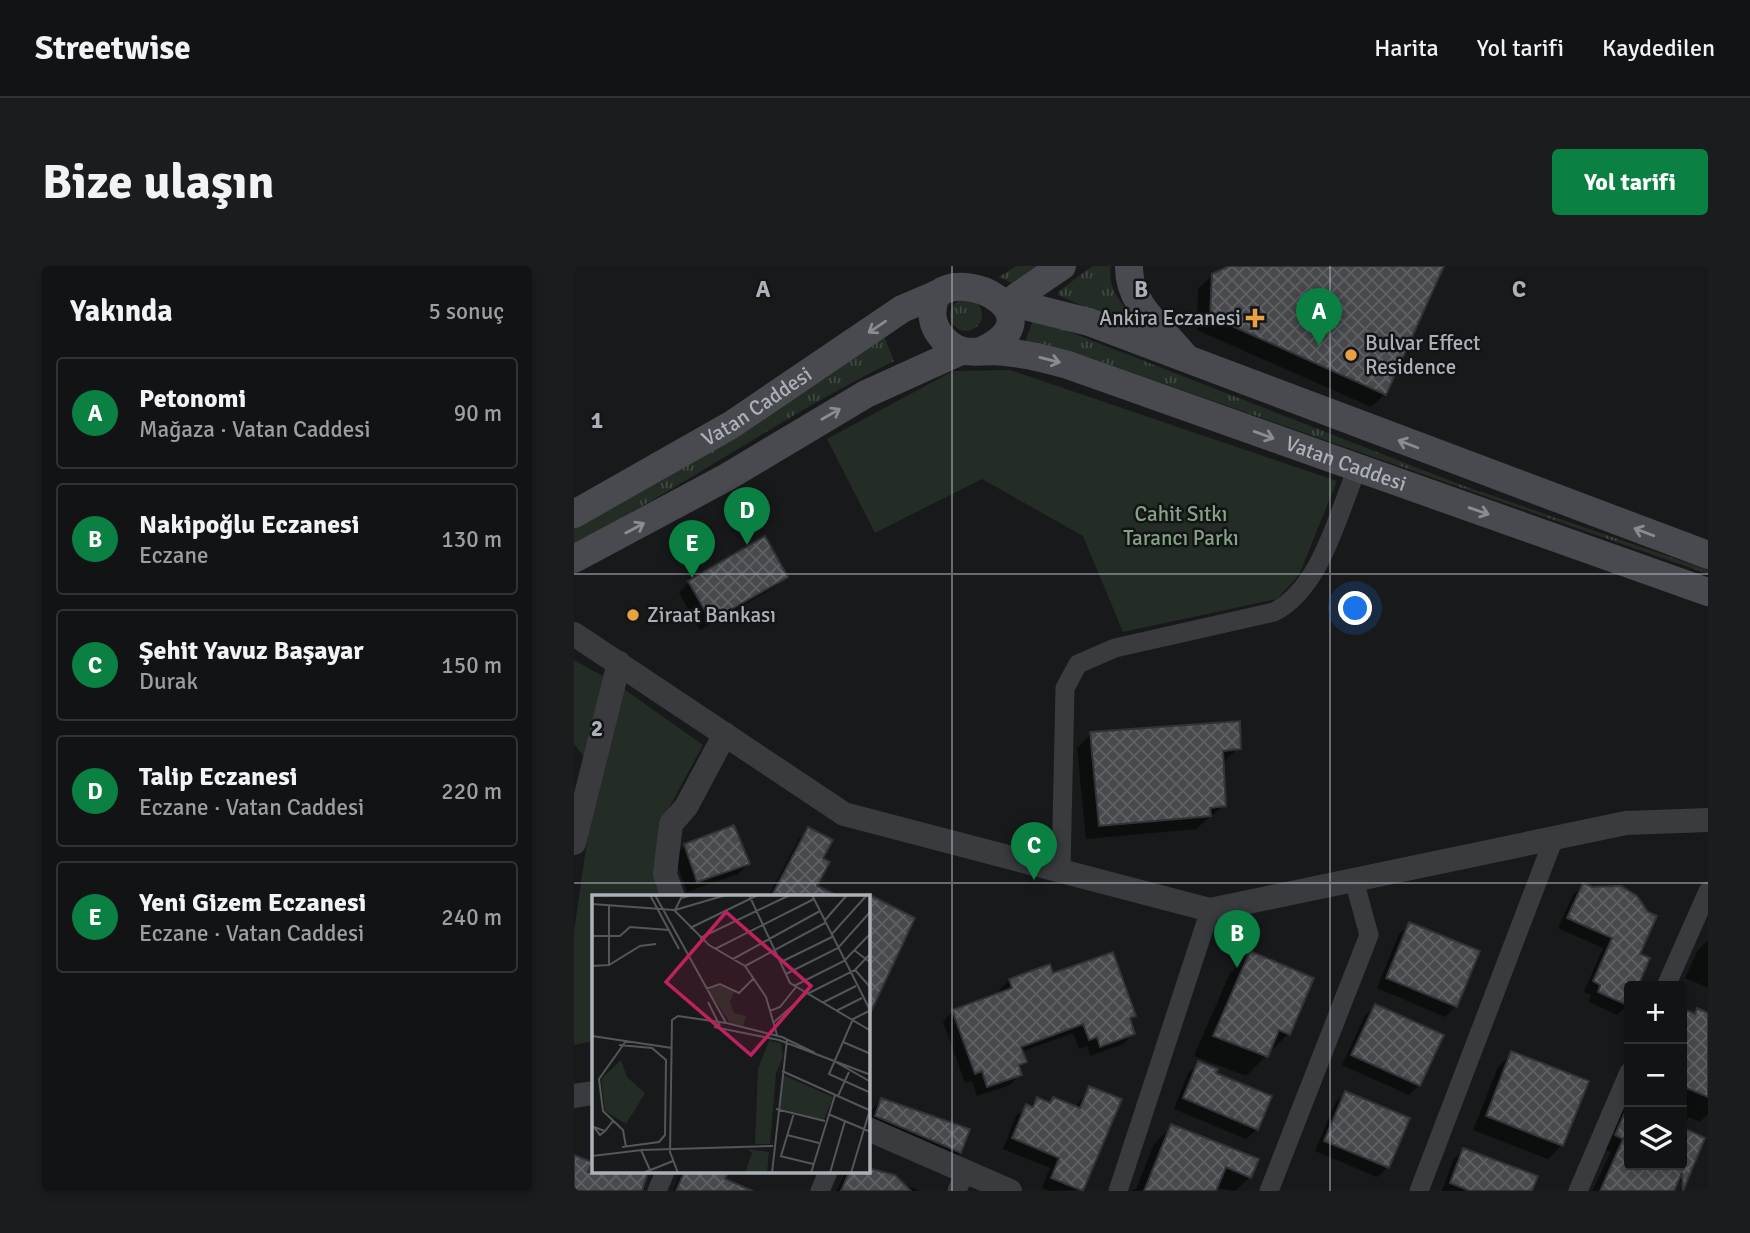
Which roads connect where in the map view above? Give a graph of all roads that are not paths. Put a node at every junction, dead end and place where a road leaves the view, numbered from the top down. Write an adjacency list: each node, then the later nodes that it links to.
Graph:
1 (1062, 266): 5 (main road)
2 (1129, 266): 7 (main road)
3 (979, 270): 4 (main road, Vatan Caddesi); 5 (main road, Vatan Caddesi)
4 (937, 295): 6 (main road); 9 (main road, Vatan Caddesi, one-way to 9)
5 (1009, 302): 6 (main road, Vatan Caddesi); 7 (main road, Vatan Caddesi)
6 (972, 350): 8 (main road, Vatan Caddesi, one-way to 8); 11 (main road, Vatan Caddesi, one-way to 6)
7 (1189, 362): 10 (main road, Vatan Caddesi, one-way to 7)
8 (1357, 469): 12 (main road, Vatan Caddesi, one-way to 12); 19 (street)
9 (574, 514)
10 (1708, 555)
11 (574, 559)
12 (1708, 592)
13 (574, 634): 14 (street)
14 (619, 663): 15 (street); 18 (street)
15 (725, 734): 19 (street); 22 (street)
16 (1708, 820): 17 (street)
17 (1554, 838): 20 (street); 37 (street)
18 (574, 843)
19 (1061, 871): 23 (street)
20 (1354, 880): 23 (street); 36 (street)
21 (1708, 891): 24 (street)
22 (672, 895)
23 (1210, 910): 35 (street)
24 (1669, 981)
25 (1624, 1083): 38 (street)
26 (592, 1093): 27 (street)
27 (574, 1096)
28 (870, 1130): 31 (street)
29 (664, 1174): 32 (street)
30 (827, 1174): 33 (street)
31 (961, 1181): 34 (street)
32 (657, 1191)
33 (820, 1191)
34 (1010, 1191)
35 (1118, 1191)
36 (1269, 1191)
37 (1419, 1191)
38 (1577, 1191)

